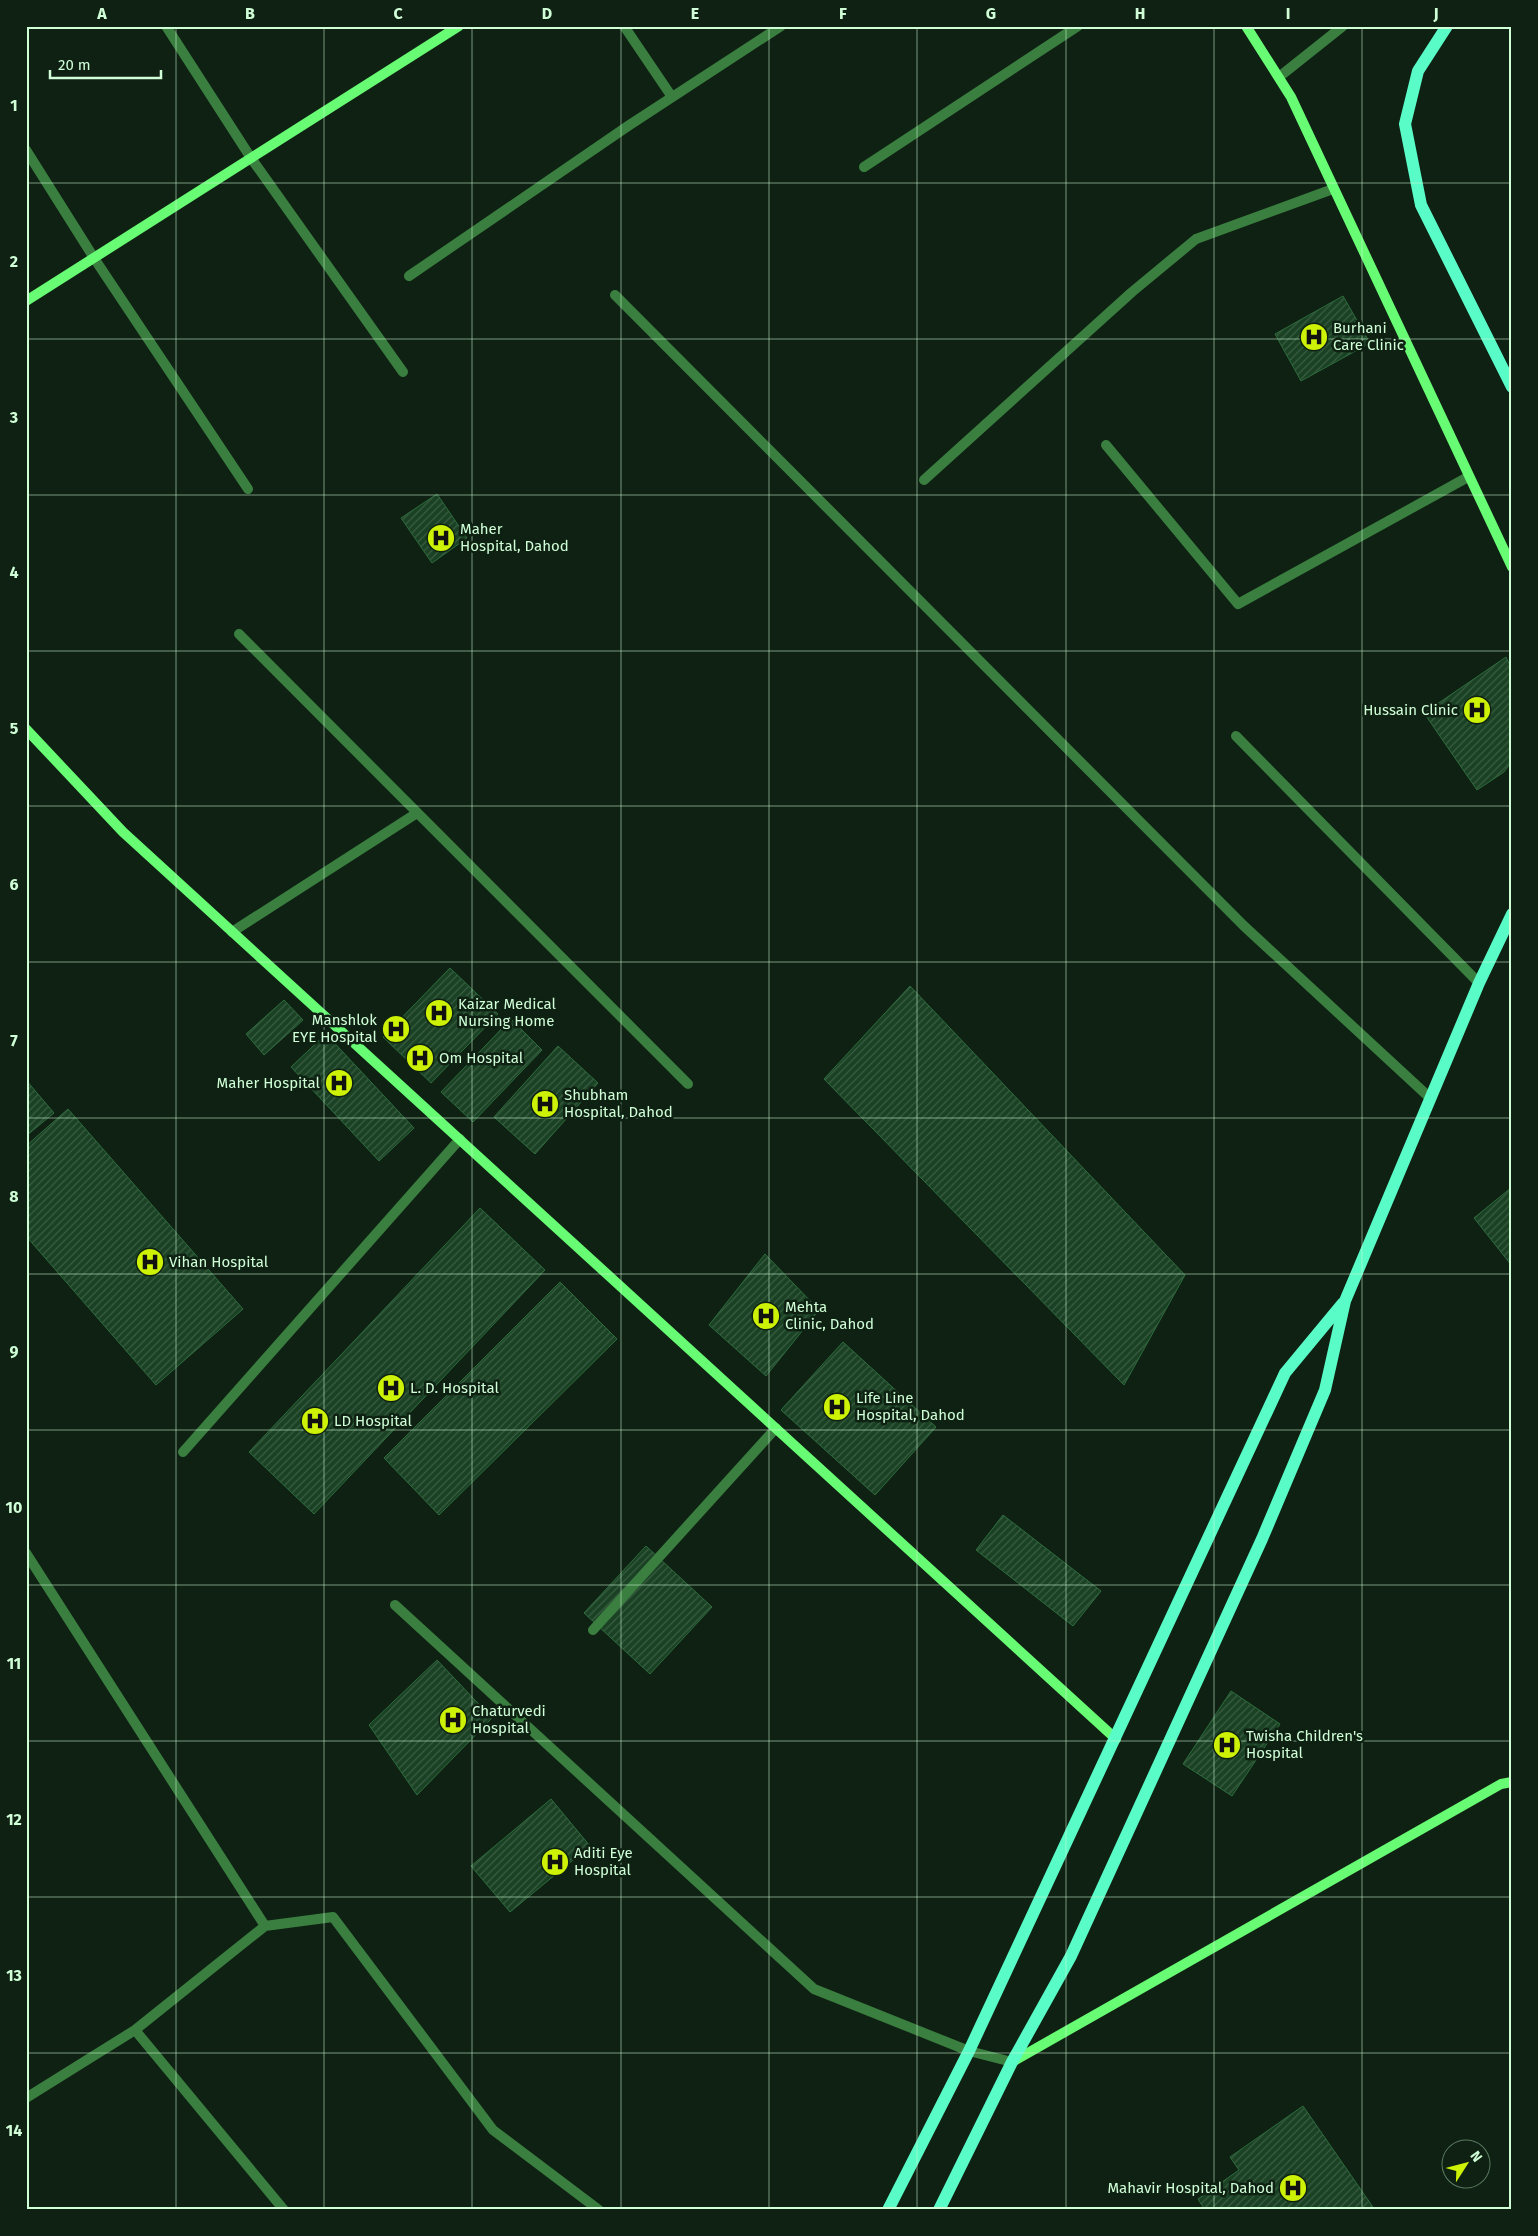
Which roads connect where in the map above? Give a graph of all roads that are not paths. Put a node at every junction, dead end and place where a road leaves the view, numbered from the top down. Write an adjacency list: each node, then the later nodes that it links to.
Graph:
1 (166, 26): 12 (street)
2 (459, 26): 12 (street)
3 (624, 26): 10 (street)
4 (781, 26): 10 (street)
5 (1078, 26): 13 (street)
6 (1246, 26): 9 (street)
7 (1343, 26): 9 (street)
8 (1447, 26): 20 (main road)
9 (1278, 77): 14 (street)
10 (672, 97): 16 (street)
11 (26, 150): 15 (street)
12 (251, 158): 15 (street); 19 (street)
13 (864, 167)
14 (1333, 189): 22 (street); 23 (street)
15 (94, 258): 18 (street); 24 (street)
16 (409, 276)
17 (615, 295): 34 (street)
18 (26, 301)
19 (403, 372)
20 (1512, 387)
21 (1106, 445): 22 (street)
22 (1468, 477): 25 (street)
23 (924, 480)
24 (248, 489)
25 (1512, 567)
26 (239, 634): 29 (street)
27 (26, 729): 31 (street)
28 (1236, 736): 32 (street)
29 (417, 812): 31 (street); 33 (street)
30 (1512, 914): 32 (main road)
31 (232, 932): 35 (street)
32 (1479, 983): 34 (main road)
33 (688, 1084)
34 (1429, 1098): 36 (main road)
35 (460, 1139): 37 (street); 38 (street)
36 (1345, 1301): 42 (main road); 47 (main road)
37 (776, 1428): 41 (street); 42 (street)
38 (183, 1452)
39 (26, 1553): 44 (street)
40 (395, 1605): 46 (street)
41 (593, 1630)
42 (1116, 1739): 46 (main road)
43 (1512, 1782): 47 (street)
44 (265, 1926): 45 (street); 50 (street)
45 (135, 2030): 48 (street); 49 (street)
46 (969, 2051): 47 (street); 51 (main road)
47 (1012, 2062): 52 (main road)
48 (26, 2098)
49 (284, 2210)
50 (599, 2210)
51 (888, 2210)
52 (939, 2210)

